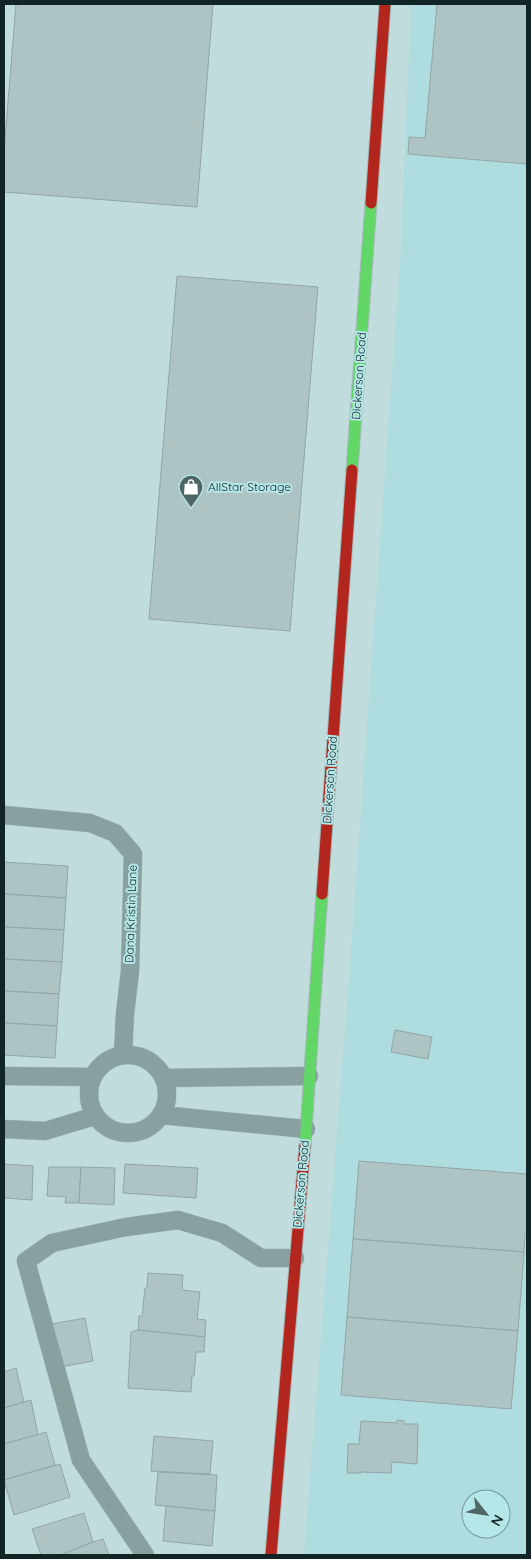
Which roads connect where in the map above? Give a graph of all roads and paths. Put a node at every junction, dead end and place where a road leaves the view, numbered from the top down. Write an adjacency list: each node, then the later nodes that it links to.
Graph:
1 (385, 4): 5 (street, Dickerson Road)
2 (4, 815): 3 (lane, Dana Kristin Lane)
3 (123, 1054): 6 (lane); 7 (lane)
4 (4, 1076): 6 (lane)
5 (309, 1076): 7 (lane); 11 (street, Dickerson Road)
6 (92, 1077): 9 (lane)
7 (164, 1078): 8 (lane)
8 (161, 1115): 9 (lane); 11 (lane)
9 (95, 1116): 10 (lane)
10 (4, 1129)
11 (306, 1129): 12 (street, Dickerson Road)
12 (295, 1258): 13 (lane); 14 (street, Dickerson Road)
13 (145, 1555)
14 (271, 1555)

